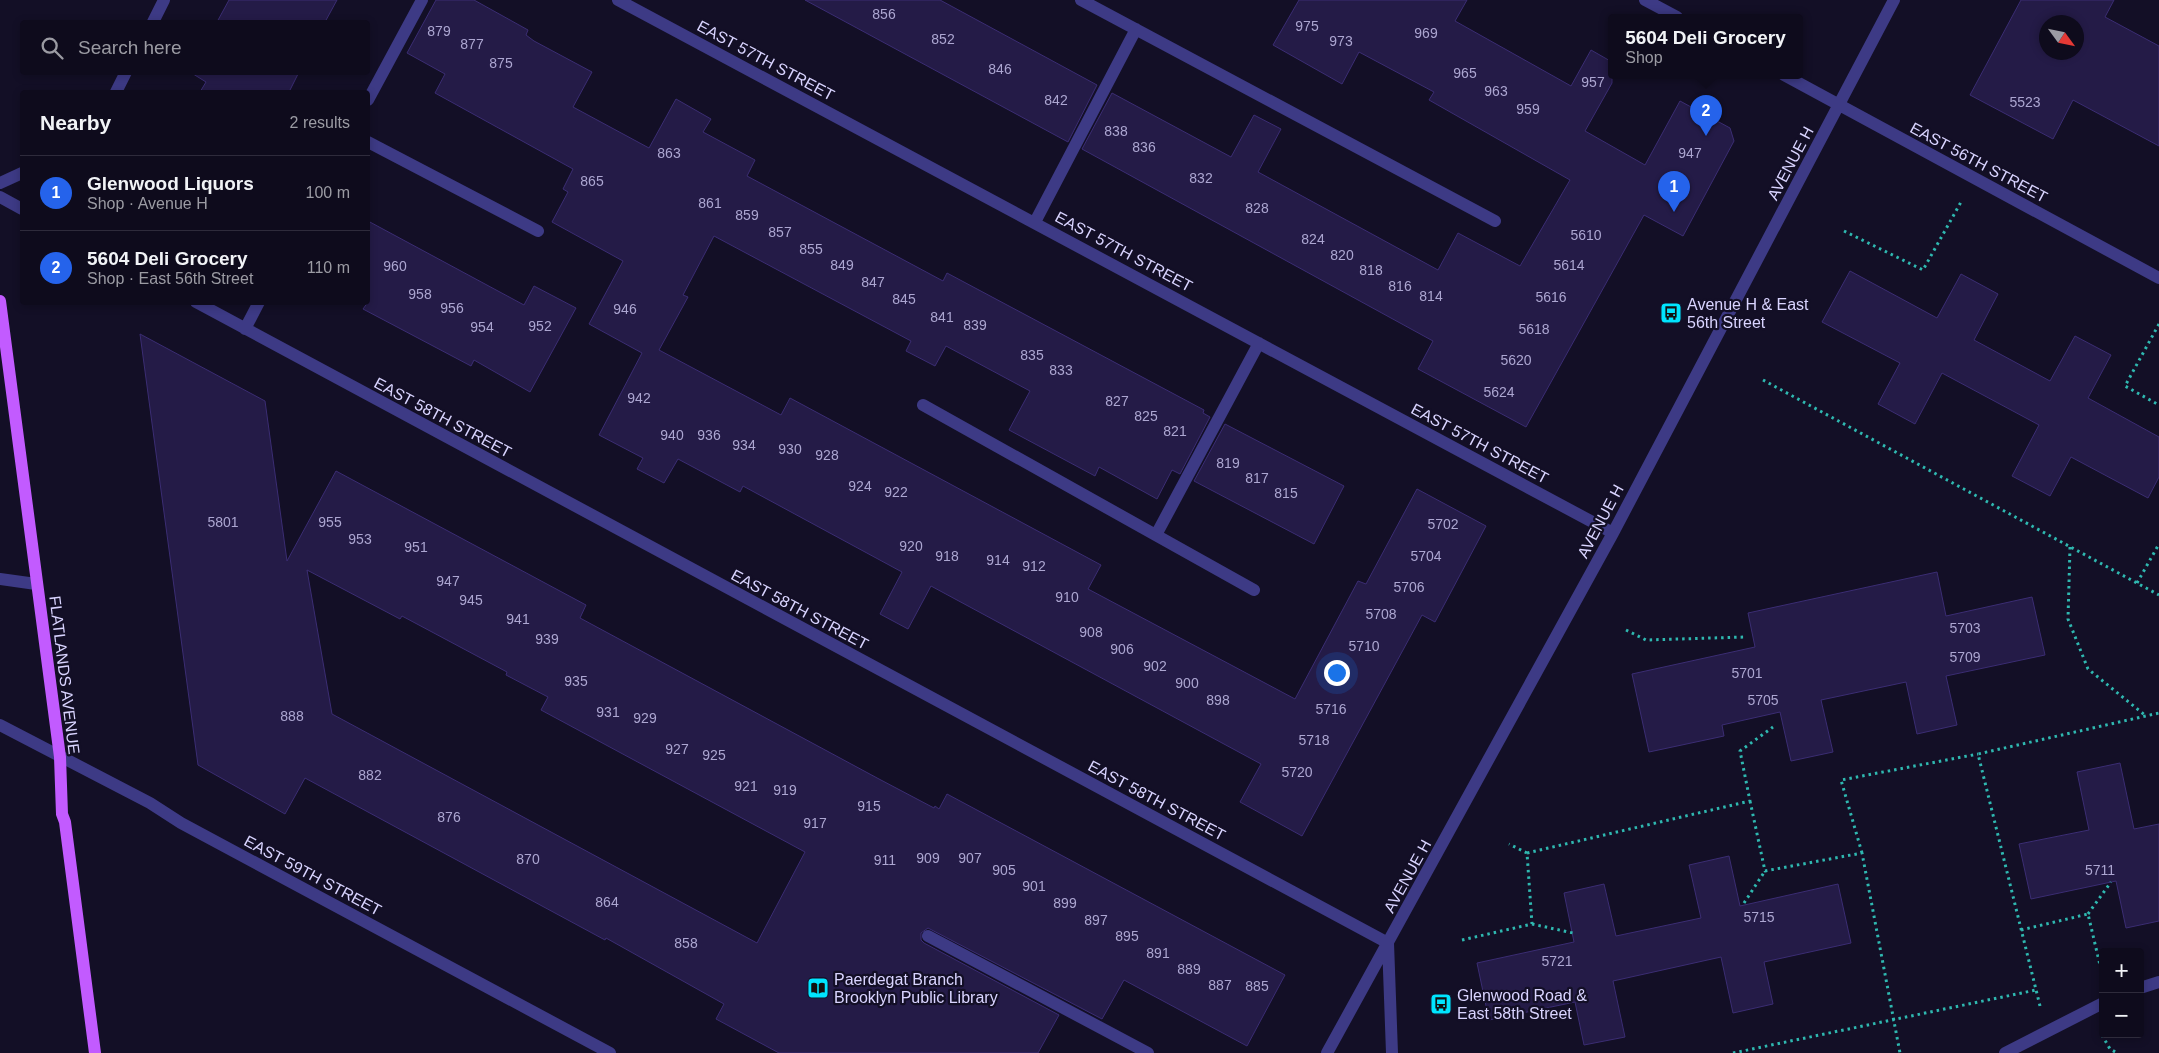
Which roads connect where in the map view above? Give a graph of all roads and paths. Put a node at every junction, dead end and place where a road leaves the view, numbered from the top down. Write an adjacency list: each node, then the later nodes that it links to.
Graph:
1 (164, 0): 8 (street)
2 (422, 0): 13 (street)
3 (618, 0): 22 (street, EAST 57TH STREET)
4 (1081, 0): 9 (street)
5 (1645, 0): 7 (street)
6 (1894, 0): 14 (street, AVENUE H)
7 (1671, 14)
8 (154, 20)
9 (1136, 30): 21 (street); 22 (street)
10 (124, 75): 12 (street)
11 (1792, 79): 14 (street, EAST 56TH STREET)
12 (117, 90)
13 (370, 96)
14 (1839, 104): 17 (street, EAST 56TH STREET); 36 (street, AVENUE H)
15 (370, 143): 23 (street)
16 (20, 174): 18 (street)
17 (1974, 178): 24 (path); 25 (street, EAST 56TH STREET)
18 (0, 183)
19 (0, 197): 20 (street)
20 (20, 209)
21 (1495, 221)
22 (1035, 222): 32 (street, EAST 57TH STREET)
23 (538, 231)
24 (1844, 231)
25 (2159, 278)
26 (0, 301): 30 (main road, FLATLANDS AVENUE)
27 (201, 305): 31 (street, EAST 58TH STREET)
28 (257, 305): 31 (street)
29 (2159, 324): 34 (path)
30 (2, 328): 42 (main road, FLATLANDS AVENUE)
31 (245, 329): 66 (street, EAST 58TH STREET)
32 (1259, 343): 36 (street, EAST 57TH STREET); 37 (street)
33 (1763, 380): 39 (path)
34 (2159, 404)
35 (922, 405): 37 (street)
36 (1612, 533): 66 (street, AVENUE H)
37 (1156, 535): 43 (street)
38 (2159, 544): 41 (path)
39 (2070, 546): 41 (path); 48 (path)
40 (0, 579): 42 (street)
41 (2137, 583): 44 (path)
42 (36, 584): 52 (main road, FLATLANDS AVENUE)
43 (1254, 590)
44 (2159, 595)
45 (1626, 630): 46 (path)
46 (1745, 636)
47 (2159, 713): 48 (path)
48 (2146, 716): 51 (path)
49 (0, 725): 52 (street, EAST 59TH STREET)
50 (1773, 728): 53 (path)
51 (1978, 754): 56 (path); 62 (path)
52 (60, 757): 74 (main road, FLATLANDS AVENUE); 75 (street, EAST 59TH STREET)
53 (1750, 802): 55 (path); 57 (path)
54 (1509, 844): 55 (path)
55 (1527, 853): 61 (path)
56 (1862, 853): 57 (path); 72 (path)
57 (1765, 871): 59 (path)
58 (2111, 882): 60 (path)
59 (1744, 903)
60 (2088, 914): 62 (path); 67 (path)
61 (1532, 924): 63 (path); 65 (path)
62 (2021, 930): 70 (path)
63 (1573, 933)
64 (928, 936): 76 (street)
65 (1462, 940)
66 (1388, 943): 77 (street, AVENUE H); 78 (street)
67 (2099, 962)
68 (2159, 982): 69 (street)
69 (2144, 987)
70 (2036, 990): 72 (path); 73 (path)
71 (2099, 1005): 73 (street)
72 (1892, 1020): 79 (path); 80 (path)
73 (2046, 1031): 81 (street)
74 (95, 1053)
75 (610, 1053)
76 (1148, 1053)
77 (1327, 1053)
78 (1392, 1053)
79 (1733, 1053)
80 (1900, 1053)
81 (2005, 1053)

